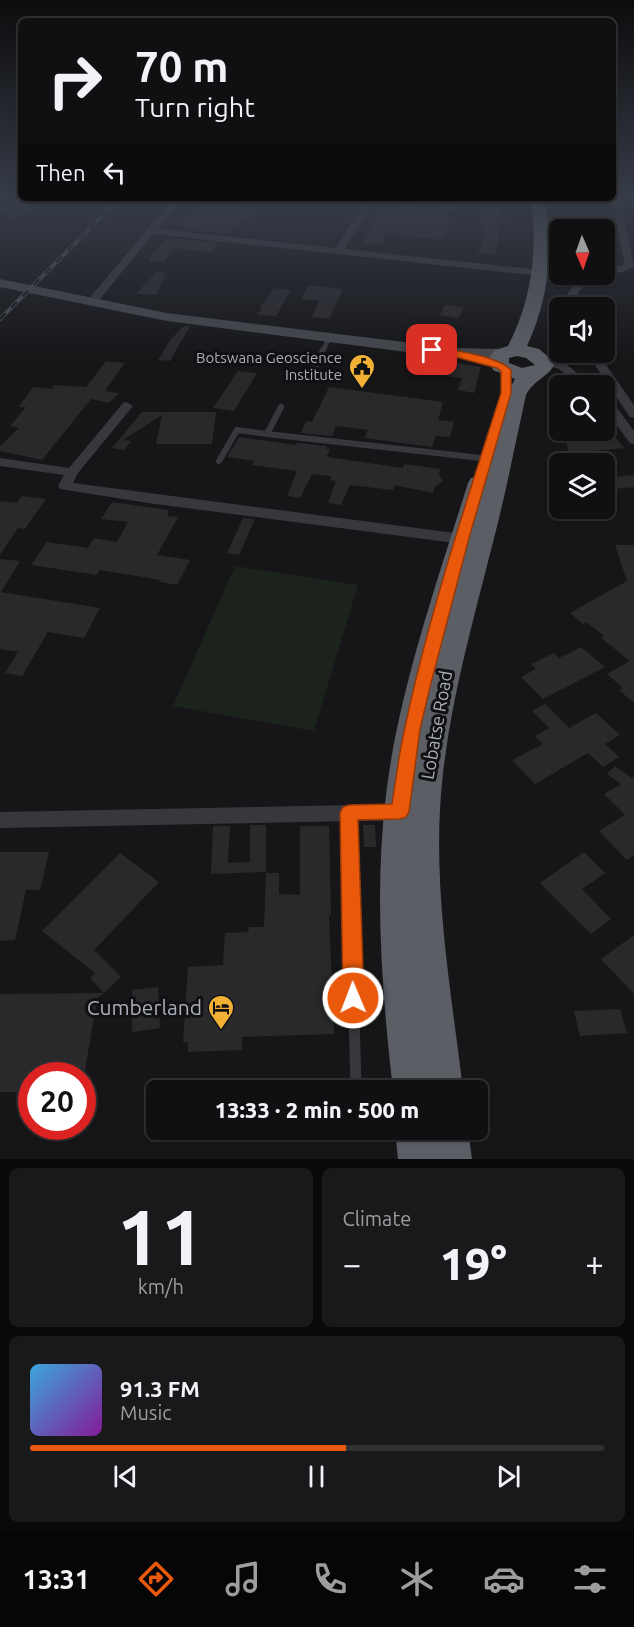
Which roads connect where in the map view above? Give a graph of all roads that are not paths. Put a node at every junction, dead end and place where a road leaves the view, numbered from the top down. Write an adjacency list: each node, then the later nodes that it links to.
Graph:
1 (133, 252): 9 (street)
2 (348, 252): 6 (street)
3 (542, 252): 6 (highway, Lobatse Road)
4 (627, 252): 5 (street)
5 (615, 270)
6 (541, 273): 7 (street); 10 (highway, Lobatse Road)
7 (549, 273)
8 (0, 283): 9 (main road)
9 (91, 303): 11 (main road)
10 (530, 324): 12 (highway, Lobatse Road); 14 (highway, Lobatse Road)
11 (329, 338): 12 (main road); 15 (lane)
12 (506, 360): 14 (highway); 23 (highway, Lobatse Road)
13 (599, 363): 20 (street)
14 (539, 365): 16 (street); 23 (highway, Lobatse Road)
15 (314, 369)
16 (563, 375)
17 (127, 406): 26 (street)
18 (281, 407): 21 (lane)
19 (615, 413): 22 (street)
20 (634, 414)
21 (267, 434): 23 (lane); 24 (lane)
22 (633, 437)
23 (494, 459): 27 (highway, Lobatse Road)
24 (219, 461)
25 (0, 462): 26 (street)
26 (72, 472): 27 (street)
27 (472, 540): 28 (highway, Lobatse Road)
28 (412, 812): 29 (street); 32 (highway, Lobatse Road); 33 (highway, Lobatse Road)
29 (349, 813): 30 (street); 31 (lane)
30 (0, 820)
31 (356, 1080)
32 (412, 1080)
33 (442, 1080)
34 (417, 1140): 36 (highway)
35 (448, 1140): 37 (highway)
36 (419, 1159)
37 (451, 1159)

